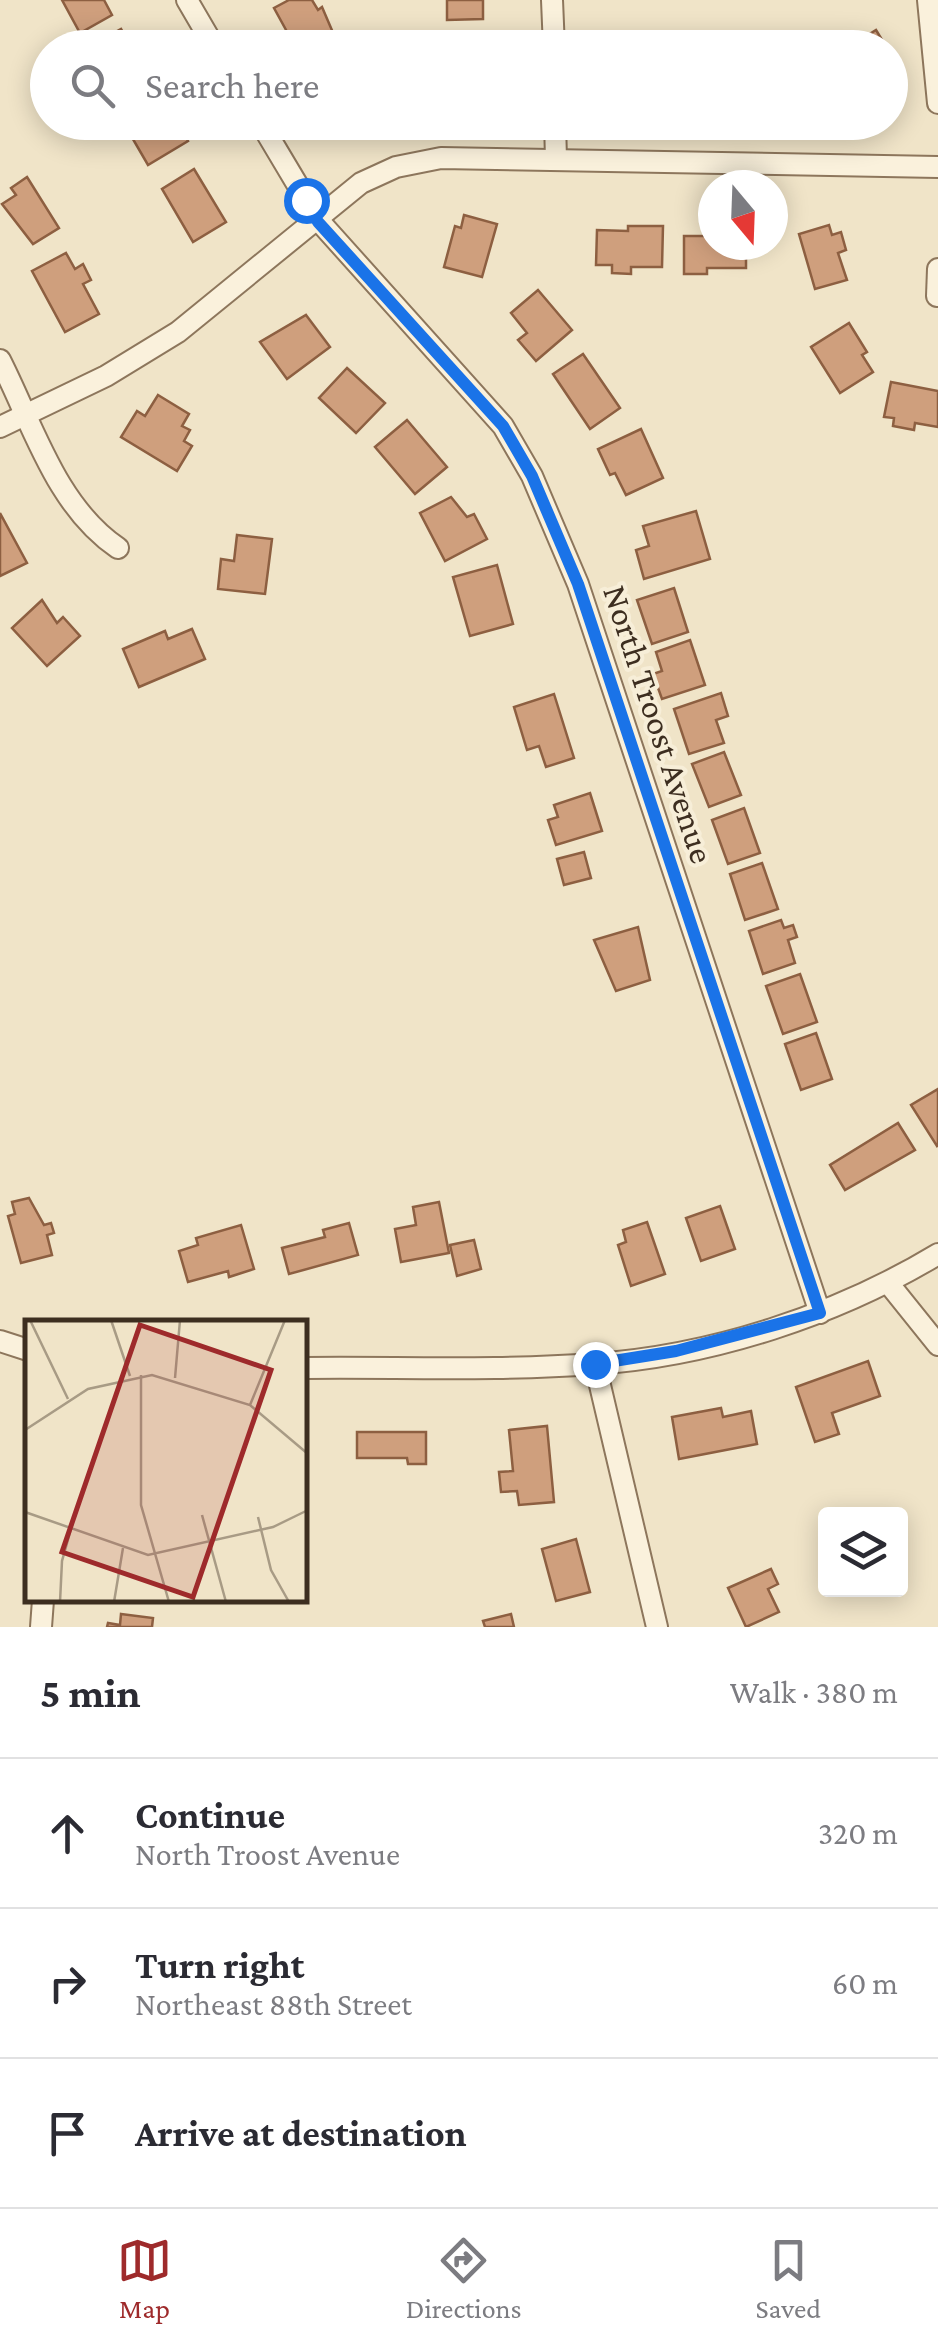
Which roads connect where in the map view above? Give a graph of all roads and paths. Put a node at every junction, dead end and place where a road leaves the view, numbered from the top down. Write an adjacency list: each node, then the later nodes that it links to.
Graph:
1 (187, 0): 4 (street)
2 (552, 0): 5 (street)
3 (928, 0): 6 (street)
4 (204, 30)
5 (553, 30)
6 (938, 103)
7 (270, 140): 11 (street, North Troost Avenue)
8 (555, 140): 9 (street)
9 (556, 159): 10 (street); 11 (street)
10 (938, 168)
11 (318, 222): 15 (street); 20 (street, North Troost Avenue)
12 (938, 270): 13 (street)
13 (937, 296)
14 (0, 360): 15 (street)
15 (28, 414): 16 (street); 17 (street)
16 (0, 427)
17 (118, 548)
18 (938, 1254): 19 (street)
19 (889, 1284): 20 (street); 22 (street)
20 (820, 1313): 24 (street)
21 (0, 1341): 23 (street)
22 (938, 1345)
23 (25, 1349)
24 (595, 1364): 25 (street); 28 (street)
25 (308, 1368)
26 (42, 1602): 27 (street)
27 (41, 1627)
28 (657, 1627)

